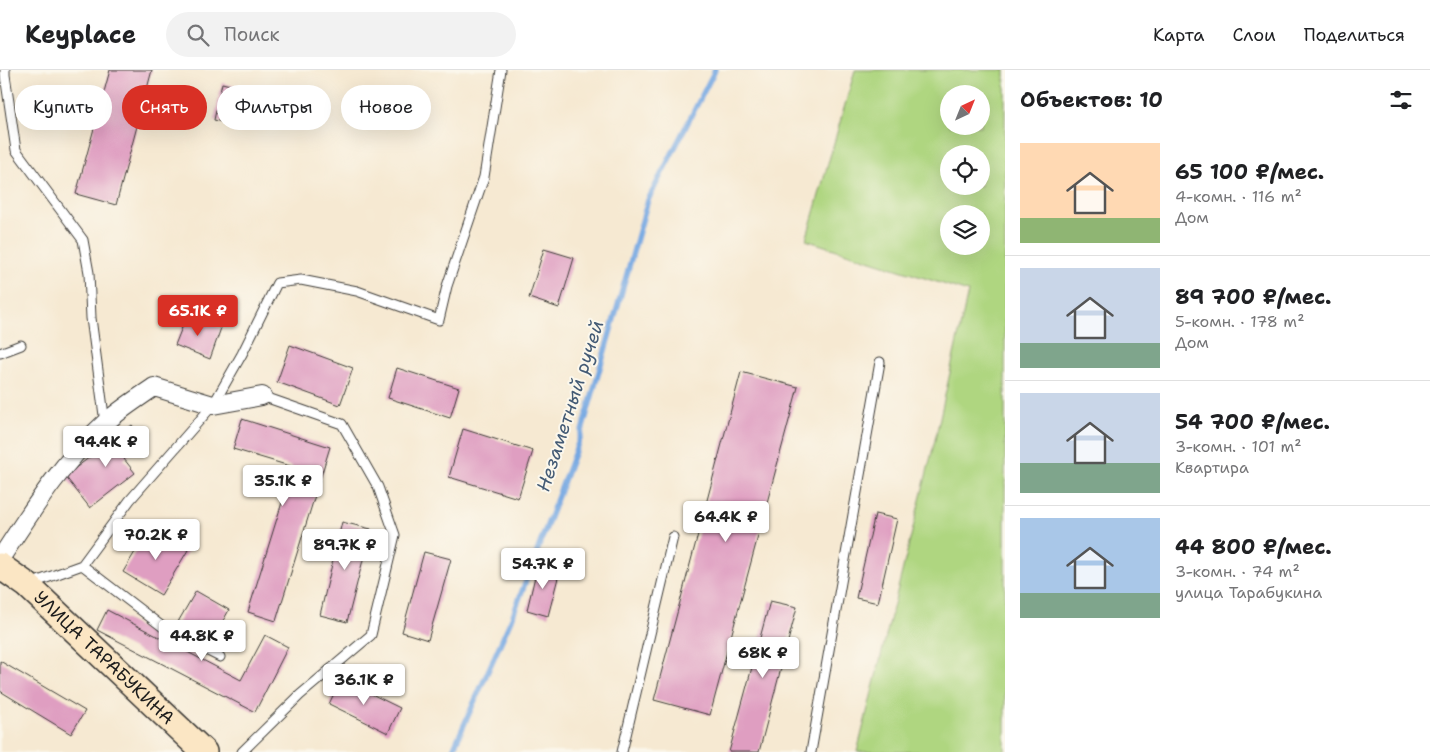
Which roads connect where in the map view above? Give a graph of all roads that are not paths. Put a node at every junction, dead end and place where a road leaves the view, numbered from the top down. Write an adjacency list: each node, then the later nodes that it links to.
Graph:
1 (5, 70): 8 (lane)
2 (501, 70): 7 (lane)
3 (21, 344): 4 (lane)
4 (0, 353)
5 (880, 362): 18 (lane)
6 (262, 396): 7 (street); 16 (lane)
7 (213, 405): 8 (street); 11 (lane)
8 (105, 423): 10 (street)
9 (673, 537): 17 (lane)
10 (0, 559)
11 (82, 565): 13 (lane); 14 (lane)
12 (0, 566): 13 (street, УЛИЦА ТАРАБУКИНА)
13 (27, 585): 15 (street, УЛИЦА ТАРАБУКИНА)
14 (220, 658)
15 (204, 752)
16 (242, 752)
17 (622, 752)
18 (811, 752)

